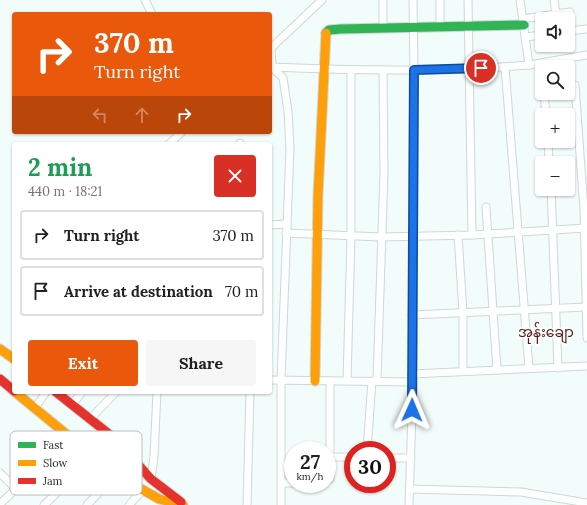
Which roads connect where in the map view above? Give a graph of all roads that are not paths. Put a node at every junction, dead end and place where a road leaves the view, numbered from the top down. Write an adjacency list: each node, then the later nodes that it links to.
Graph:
1 (145, 0): 9 (street)
2 (322, 0): 21 (street)
3 (383, 0): 13 (street)
4 (413, 0): 14 (street)
5 (440, 0): 15 (street)
6 (468, 0): 16 (street)
7 (520, 0): 12 (street)
8 (554, 0): 10 (street)
9 (151, 12)
10 (556, 12)
11 (535, 19): 12 (street)
12 (523, 22): 16 (main road); 20 (street)
13 (383, 27): 14 (main road); 26 (main road)
14 (413, 27): 15 (main road); 30 (street)
15 (440, 27): 16 (main road)
16 (468, 27): 27 (street)
17 (587, 28): 18 (street)
18 (575, 30)
19 (535, 36): 20 (street)
20 (525, 37): 23 (street)
21 (272, 46)
22 (587, 55): 23 (street)
23 (529, 65): 25 (street)
24 (272, 67): 26 (street); 36 (street)
25 (505, 67): 27 (street); 41 (street)
26 (323, 69): 28 (street); 42 (main road)
27 (469, 69): 30 (street); 45 (street)
28 (351, 70): 29 (street); 47 (street)
29 (383, 70): 30 (street); 48 (street)
30 (414, 70): 46 (street)
31 (575, 86): 38 (street)
32 (180, 134): 33 (street)
33 (171, 142)
34 (552, 196): 39 (street)
35 (486, 207): 43 (street)
36 (287, 224): 37 (street); 40 (street)
37 (272, 225)
38 (585, 228): 39 (street); 49 (street)
39 (554, 229): 41 (street); 50 (street)
40 (286, 233): 42 (street); 66 (street)
41 (519, 233): 43 (street); 51 (street)
42 (319, 234): 47 (street); 67 (main road)
43 (488, 234): 45 (street); 52 (street)
44 (458, 235): 45 (street); 46 (street); 53 (street)
45 (472, 235)
46 (412, 236): 48 (street); 54 (street)
47 (351, 237): 48 (street); 69 (street)
48 (381, 237): 70 (street)
49 (587, 307): 50 (street); 55 (street)
50 (556, 308): 51 (street); 60 (street)
51 (524, 309): 52 (street); 59 (street)
52 (493, 311): 53 (street); 61 (street)
53 (463, 313): 54 (street); 62 (street)
54 (412, 315): 63 (street)
55 (587, 338)
56 (0, 349): 57 (main road)
57 (12, 358)
58 (587, 366): 60 (street)
59 (529, 368): 60 (street); 61 (street)
60 (558, 368)
61 (497, 370): 62 (street)
62 (463, 371): 63 (street)
63 (412, 374): 71 (street)
64 (0, 380): 72 (main road)
65 (272, 380): 66 (street)
66 (281, 380): 67 (street); 93 (street)
67 (315, 381): 68 (street)
68 (330, 381): 69 (street); 85 (street)
69 (347, 381): 70 (street)
70 (375, 381): 71 (street); 86 (street)
71 (412, 382): 88 (street)
72 (12, 390)
73 (18, 394): 81 (main road)
74 (45, 394): 81 (street)
75 (58, 394): 80 (main road)
76 (80, 394): 80 (street)
77 (114, 394): 82 (street)
78 (157, 394): 91 (street)
79 (250, 394): 108 (street)
80 (72, 405): 82 (main road)
81 (35, 408): 83 (main road)
82 (90, 419): 84 (main road)
83 (63, 431)
84 (105, 431)
85 (328, 441)
86 (368, 441)
87 (396, 458): 88 (street)
88 (411, 458): 94 (street)
89 (142, 469): 91 (main road)
90 (0, 472): 92 (street)
91 (151, 479): 107 (main road)
92 (10, 483)
93 (282, 483): 109 (street)
94 (410, 489): 101 (street); 110 (street)
95 (142, 491): 100 (main road)
96 (10, 495): 102 (street)
97 (54, 495): 103 (street)
98 (97, 495): 104 (street)
99 (138, 495): 105 (street)
100 (152, 500): 106 (main road)
101 (587, 503)
102 (0, 504)
103 (44, 505)
104 (87, 505)
105 (129, 505)
106 (182, 505)
107 (186, 505)
108 (247, 505)
109 (281, 505)
110 (409, 505)

